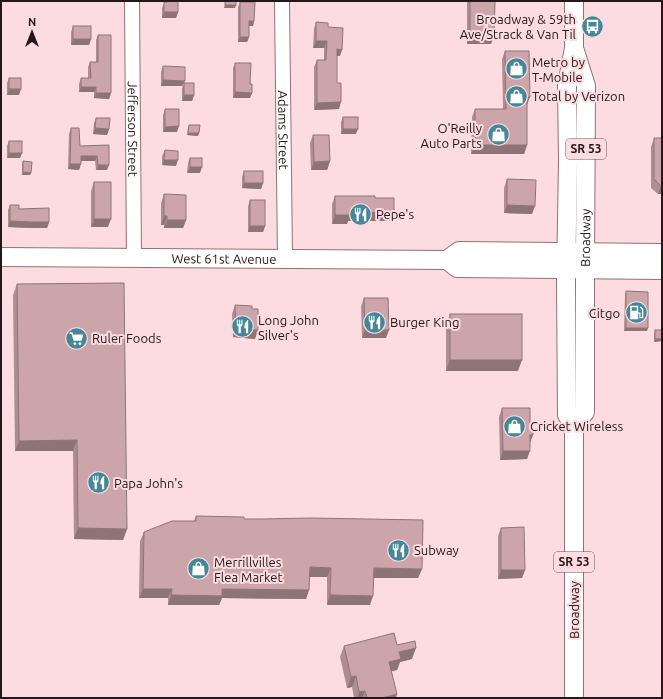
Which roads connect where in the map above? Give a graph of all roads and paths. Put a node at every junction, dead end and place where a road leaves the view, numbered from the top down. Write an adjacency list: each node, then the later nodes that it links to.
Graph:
1 (132, 1): 7 (street, Jefferson Street)
2 (282, 1): 8 (street, Adams Street)
3 (574, 1): 4 (main road, Broadway / SR 53)
4 (574, 48): 9 (main road, Broadway / SR 53); 10 (main road, Broadway / SR 53)
5 (662, 253): 10 (main road)
6 (1, 257): 7 (main road, West 61st Avenue)
7 (134, 258): 8 (main road, West 61st Avenue)
8 (285, 259): 9 (main road, West 61st Avenue)
9 (566, 261): 10 (main road, West 61st Avenue); 12 (main road, Broadway / SR 53)
10 (585, 261): 11 (main road); 12 (main road, Broadway / SR 53)
11 (662, 270)
12 (574, 426): 13 (main road, Broadway / SR 53)
13 (574, 698)

